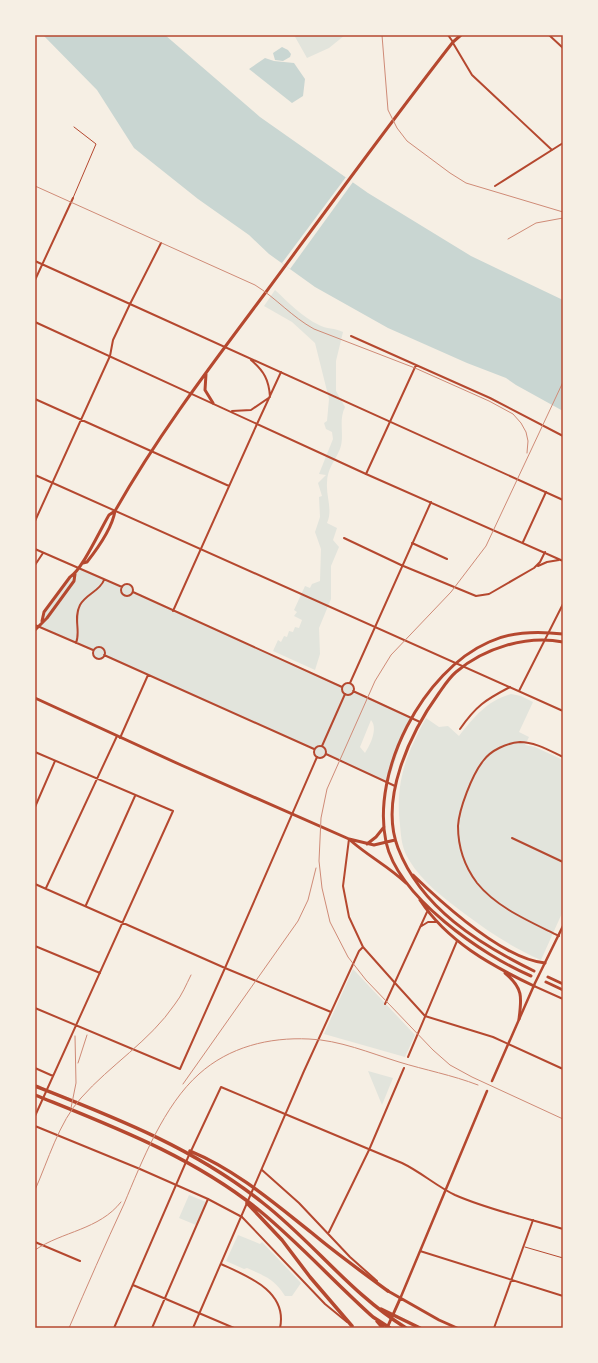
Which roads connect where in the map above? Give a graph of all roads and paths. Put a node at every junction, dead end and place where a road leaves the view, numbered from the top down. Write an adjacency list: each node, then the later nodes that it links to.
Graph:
1 (448, 35): 4 (street)
2 (461, 35): 4 (main road)
3 (549, 35): 5 (street)
4 (453, 42): 8 (street); 22 (main road)
5 (563, 48)
6 (74, 127): 10 (lane)
7 (563, 143): 8 (street)
8 (552, 150): 9 (street)
9 (495, 186)
10 (73, 198): 13 (street)
11 (161, 243): 15 (street)
12 (35, 261): 13 (street)
13 (42, 264): 14 (street); 15 (street)
14 (35, 280)
15 (130, 304): 18 (street); 19 (street)
16 (35, 322): 18 (street)
17 (351, 336): 20 (street)
18 (110, 356): 23 (street); 28 (street)
19 (249, 358): 21 (street); 24 (street)
20 (416, 365): 29 (street); 31 (street)
21 (281, 372): 24 (street); 29 (street)
22 (206, 374): 23 (main road); 26 (main road)
23 (192, 392): 26 (street); 32 (main road)
24 (270, 397): 27 (street); 30 (street)
25 (35, 399): 28 (street)
26 (214, 403): 27 (street)
27 (230, 411): 30 (street)
28 (81, 420): 32 (street); 35 (street)
29 (390, 422): 33 (street); 37 (street)
30 (257, 424): 33 (street); 36 (street)
31 (563, 436)
32 (150, 451): 36 (street); 40 (main road)
33 (366, 474): 39 (street)
34 (35, 475): 35 (street)
35 (53, 483): 40 (street); 41 (street)
36 (229, 486): 46 (street)
37 (546, 492): 38 (street); 43 (street)
38 (563, 500)
39 (431, 502): 43 (street); 44 (street)
40 (115, 511): 46 (street); 51 (main road); 51 (main road)
41 (35, 521)
42 (344, 538): 53 (street)
43 (523, 542): 47 (street)
44 (412, 543): 49 (street); 53 (street)
45 (35, 549): 48 (street)
46 (201, 549): 61 (street); 64 (street)
47 (545, 552): 50 (street); 55 (street)
48 (43, 553): 52 (street); 54 (street)
49 (447, 559)
50 (562, 560): 55 (street)
51 (83, 563): 54 (main road)
52 (35, 565)
53 (402, 565): 55 (street); 64 (street)
54 (79, 568): 56 (main road); 57 (street)
55 (534, 568)
56 (75, 574): 62 (main road); 62 (main road)
57 (104, 580): 58 (street); 70 (street)
58 (122, 587): 59 (street); 59 (street)
59 (133, 592): 61 (street)
60 (563, 604): 66 (street)
61 (173, 611): 77 (street)
62 (42, 621): 63 (main road)
63 (37, 626): 65 (main road); 70 (street)
64 (374, 627): 73 (street); 76 (street)
65 (35, 630)
66 (549, 632): 67 (main road); 68 (street); 73 (main road)
67 (563, 634)
68 (545, 640): 69 (main road); 74 (main road); 80 (street)
69 (563, 642)
70 (76, 643): 71 (street)
71 (93, 650): 72 (street); 72 (street)
72 (104, 655): 75 (street)
73 (455, 662): 74 (street); 84 (main road)
74 (464, 666): 78 (street); 85 (main road)
75 (148, 675): 87 (street); 89 (street)
76 (350, 683): 77 (street); 79 (street)
77 (342, 687): 81 (street)
78 (510, 687): 80 (street); 86 (street)
79 (353, 691): 81 (street); 84 (street)
80 (519, 691): 83 (street)
81 (345, 694): 88 (street)
82 (35, 698): 87 (main road)
83 (563, 710)
84 (412, 717): 85 (street); 96 (main road)
85 (420, 722): 97 (main road)
86 (460, 729)
87 (118, 737): 95 (street); 100 (main road)
88 (322, 746): 89 (street); 91 (street)
89 (314, 749): 92 (street)
90 (35, 752): 94 (street)
91 (326, 754): 92 (street); 96 (street)
92 (317, 757): 100 (street)
93 (563, 757): 119 (street)
94 (56, 761): 95 (street); 99 (street)
95 (97, 778): 98 (street); 110 (street)
96 (388, 783): 97 (street); 101 (main road)
97 (396, 786): 104 (main road)
98 (135, 796): 113 (street); 116 (street)
99 (35, 807)
100 (292, 814): 103 (main road); 125 (street)
101 (385, 826): 105 (main road); 106 (main road)
102 (512, 838): 107 (street)
103 (349, 839): 106 (main road); 111 (main road); 123 (street)
104 (395, 840): 105 (main road); 108 (main road)
105 (386, 843): 106 (main road); 111 (main road)
106 (367, 844)
107 (563, 862)
108 (412, 874): 124 (main road); 127 (main road)
109 (35, 884): 110 (street)
110 (46, 888): 113 (street)
111 (412, 889): 112 (main road)
112 (416, 895): 114 (main road); 129 (main road)
113 (86, 905): 116 (street)
114 (427, 912): 115 (main road); 118 (street)
115 (436, 922): 118 (street); 121 (main road)
116 (122, 923): 125 (street); 128 (street)
117 (563, 926): 119 (main road)
118 (419, 927): 132 (street)
119 (559, 936): 120 (street); 124 (main road)
120 (563, 938)
121 (457, 942): 126 (main road); 140 (street)
122 (35, 946): 128 (street)
123 (363, 947): 132 (street); 139 (street)
124 (545, 963): 134 (main road)
125 (225, 968): 139 (street); 142 (street)
126 (500, 969): 134 (main road); 141 (main road)
127 (534, 971)
128 (100, 973): 142 (street)
129 (531, 976)
130 (548, 977): 133 (main road)
131 (546, 982): 135 (main road)
132 (395, 983): 137 (street); 140 (street)
133 (563, 984)
134 (534, 985): 136 (street); 141 (main road)
135 (563, 990)
136 (563, 999)
137 (385, 1004)
138 (35, 1008): 142 (street)
139 (331, 1012): 153 (street)
140 (425, 1016): 143 (street); 144 (street)
141 (519, 1019): 143 (main road)
142 (76, 1026): 148 (street)
143 (508, 1044): 147 (street); 149 (main road)
144 (408, 1057)
145 (35, 1068): 148 (street)
146 (404, 1068): 156 (street)
147 (563, 1069)
148 (53, 1076): 154 (street)
149 (492, 1081)
150 (36, 1086): 157 (highway)
151 (487, 1091): 160 (main road)
152 (35, 1095): 162 (highway)
153 (285, 1114): 156 (street); 158 (street); 159 (street)
154 (35, 1116)
155 (35, 1126): 159 (street)
156 (369, 1150): 160 (street); 166 (street)
157 (202, 1158): 175 (highway); 179 (highway)
158 (262, 1170): 163 (street); 166 (street)
159 (176, 1185): 161 (street); 174 (street)
160 (445, 1190): 164 (street); 169 (main road)
161 (208, 1199): 163 (street); 177 (street)
162 (260, 1214): 181 (highway); 182 (highway)
163 (242, 1216): 172 (street); 182 (street)
164 (534, 1220): 165 (street); 168 (street)
165 (563, 1229)
166 (329, 1232): 175 (street)
167 (35, 1242): 171 (street)
168 (524, 1246): 170 (lane); 173 (street)
169 (420, 1251): 173 (street); 178 (main road)
170 (563, 1258)
171 (80, 1261)
172 (221, 1264): 180 (street); 187 (street)
173 (511, 1280): 176 (street); 194 (street)
174 (134, 1285): 177 (street); 183 (street)
175 (388, 1291): 178 (main road)
176 (563, 1296)
177 (166, 1298): 180 (street); 184 (street)
178 (400, 1298): 189 (main road); 193 (main road)
179 (377, 1308): 191 (highway); 192 (highway)
180 (199, 1313): 185 (street); 186 (street)
181 (373, 1317): 188 (highway); 190 (highway)
182 (353, 1327)
183 (114, 1328)
184 (152, 1328)
185 (193, 1328)
186 (234, 1328)
187 (280, 1328)
188 (383, 1328)
189 (387, 1328)
190 (390, 1328)
191 (405, 1328)
192 (420, 1328)
193 (457, 1328)
194 (494, 1328)

